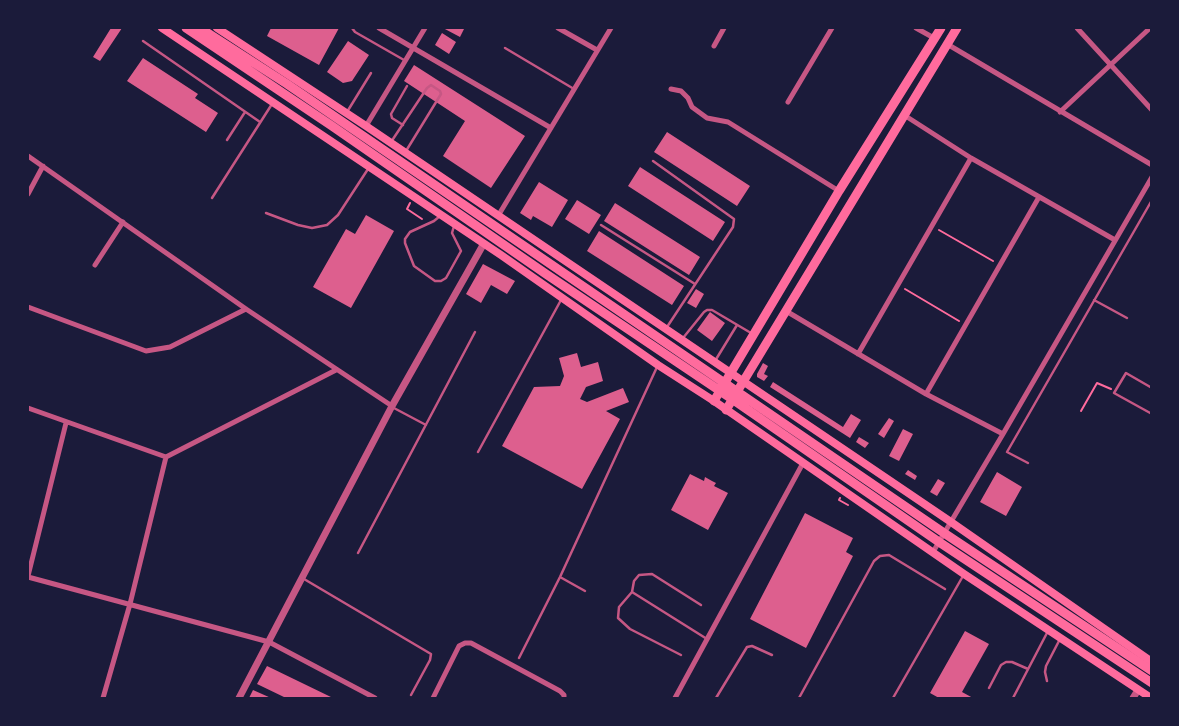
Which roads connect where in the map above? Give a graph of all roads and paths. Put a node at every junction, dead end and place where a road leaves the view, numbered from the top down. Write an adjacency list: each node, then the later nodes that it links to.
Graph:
1 (162, 28): 33 (main road)
2 (186, 28): 93 (main road)
3 (200, 28): 91 (main road)
4 (218, 28): 37 (main road)
5 (352, 28): 24 (lane)
6 (379, 28): 21 (street)
7 (425, 28): 21 (street)
8 (558, 28): 23 (street)
9 (611, 28): 23 (street)
10 (724, 28): 20 (street)
11 (832, 28): 32 (street)
12 (916, 28): 17 (street)
13 (941, 28): 17 (main road)
14 (957, 28): 19 (main road)
15 (1077, 28): 25 (street)
16 (1150, 28): 25 (street)
17 (934, 38): 30 (main road)
18 (143, 41): 35 (lane)
19 (947, 44): 31 (main road); 36 (street)
20 (714, 46)
21 (414, 48): 24 (street); 42 (street)
22 (505, 48): 28 (lane)
23 (597, 50): 28 (street)
24 (406, 61): 41 (street)
25 (1110, 65): 34 (street); 36 (street)
26 (371, 73): 37 (lane)
27 (406, 86): 40 (lane)
28 (574, 89): 42 (street)
29 (671, 89): 53 (street)
30 (903, 90): 31 (main road); 53 (main road)
31 (915, 97): 38 (main road)
32 (788, 102)
33 (273, 103): 39 (lane); 51 (main road)
34 (1152, 110)
35 (245, 112): 39 (lane); 43 (lane)
36 (1060, 112): 49 (street)
37 (346, 113): 41 (main road)
38 (904, 115): 47 (street); 77 (main road)
39 (260, 122): 56 (lane)
40 (403, 125): 44 (lane); 45 (lane)
41 (366, 126): 44 (main road)
42 (551, 128): 62 (street)
43 (227, 140)
44 (390, 143): 45 (main road)
45 (405, 153): 62 (main road)
46 (28, 156): 50 (street)
47 (971, 158): 55 (street); 66 (street)
48 (653, 161): 71 (lane)
49 (1152, 165)
50 (43, 166): 54 (street); 63 (street)
51 (368, 168): 59 (main road); 60 (lane)
52 (1152, 177): 67 (street)
53 (839, 191): 83 (main road)
54 (28, 194)
55 (1039, 197): 67 (street); 70 (street)
56 (212, 198)
57 (1152, 200): 74 (lane)
58 (407, 209): 59 (path)
59 (431, 210): 61 (main road)
60 (266, 213)
61 (440, 216): 65 (main road); 65 (lane)
62 (498, 216): 81 (main road)
63 (124, 222): 69 (street); 76 (street)
64 (601, 225): 71 (lane)
65 (454, 226): 68 (main road)
66 (932, 227): 70 (path); 72 (street)
67 (1115, 240): 106 (street)
68 (483, 245): 73 (main road); 99 (street)
69 (95, 265)
70 (1000, 265): 79 (street)
71 (695, 284): 81 (lane)
72 (898, 285): 79 (path); 85 (street)
73 (562, 299): 87 (main road); 107 (lane)
74 (1094, 300): 78 (lane); 110 (lane)
75 (28, 307): 76 (street)
76 (246, 309): 88 (street)
77 (786, 311): 85 (street); 90 (main road)
78 (1127, 318)
79 (965, 324): 96 (street)
80 (737, 325): 83 (lane); 84 (lane); 86 (lane)
81 (666, 330): 84 (main road)
82 (475, 332): 105 (lane)
83 (754, 335): 89 (main road)
84 (682, 340): 86 (main road)
85 (858, 354): 96 (street)
86 (714, 362): 89 (main road)
87 (658, 366): 98 (main road); 118 (lane)
88 (336, 370): 99 (street); 108 (street)
89 (732, 374): 90 (main road); 91 (main road)
90 (743, 382): 94 (main road); 111 (main road)
91 (725, 383): 93 (main road); 94 (main road)
92 (1152, 388): 95 (lane)
93 (720, 391): 97 (main road); 98 (main road)
94 (738, 391): 97 (main road); 112 (main road)
95 (1115, 392): 102 (path); 103 (lane)
96 (926, 394): 106 (street)
97 (732, 399): 101 (main road); 113 (main road)
98 (714, 402): 101 (main road)
99 (392, 406): 105 (lane); 119 (street)
100 (28, 408): 104 (street)
101 (726, 410): 109 (main road)
102 (1081, 411)
103 (1152, 414)
104 (66, 423): 108 (street); 117 (street)
105 (426, 425): 115 (lane)
106 (1003, 434): 111 (street)
107 (478, 452)
108 (166, 457): 123 (street)
109 (802, 463): 114 (main road); 127 (street)
110 (1028, 463)
111 (951, 522): 112 (street); 132 (main road)
112 (944, 533): 113 (street); 132 (main road)
113 (939, 542): 114 (street); 135 (main road)
114 (933, 552): 116 (main road)
115 (358, 553)
116 (964, 574): 125 (main road); 147 (lane)
117 (28, 576): 123 (street)
118 (560, 577): 121 (lane); 131 (lane)
119 (302, 578): 128 (street); 138 (lane)
120 (945, 589): 146 (lane)
121 (584, 591)
122 (632, 592): 124 (lane); 127 (lane); 129 (lane)
123 (130, 604): 128 (street); 139 (street)
124 (701, 605)
125 (1048, 630): 126 (main road); 133 (lane)
126 (1061, 638): 134 (lane); 137 (main road)
127 (707, 639): 144 (street)
128 (269, 642): 140 (street); 141 (street)
129 (681, 654)
130 (772, 655): 145 (lane)
131 (519, 658)
132 (1151, 668): 135 (main road)
133 (1028, 670): 136 (lane); 148 (lane)
134 (1047, 680)
135 (1148, 681)
136 (989, 688)
137 (1138, 690): 149 (street); 150 (main road)
138 (411, 695)
139 (104, 698)
140 (239, 698)
141 (375, 698)
142 (433, 698): 143 (street)
143 (564, 698)
144 (674, 698)
145 (716, 698)
146 (799, 698)
147 (894, 698)
148 (1013, 698)
149 (1133, 698)
150 (1151, 698)

